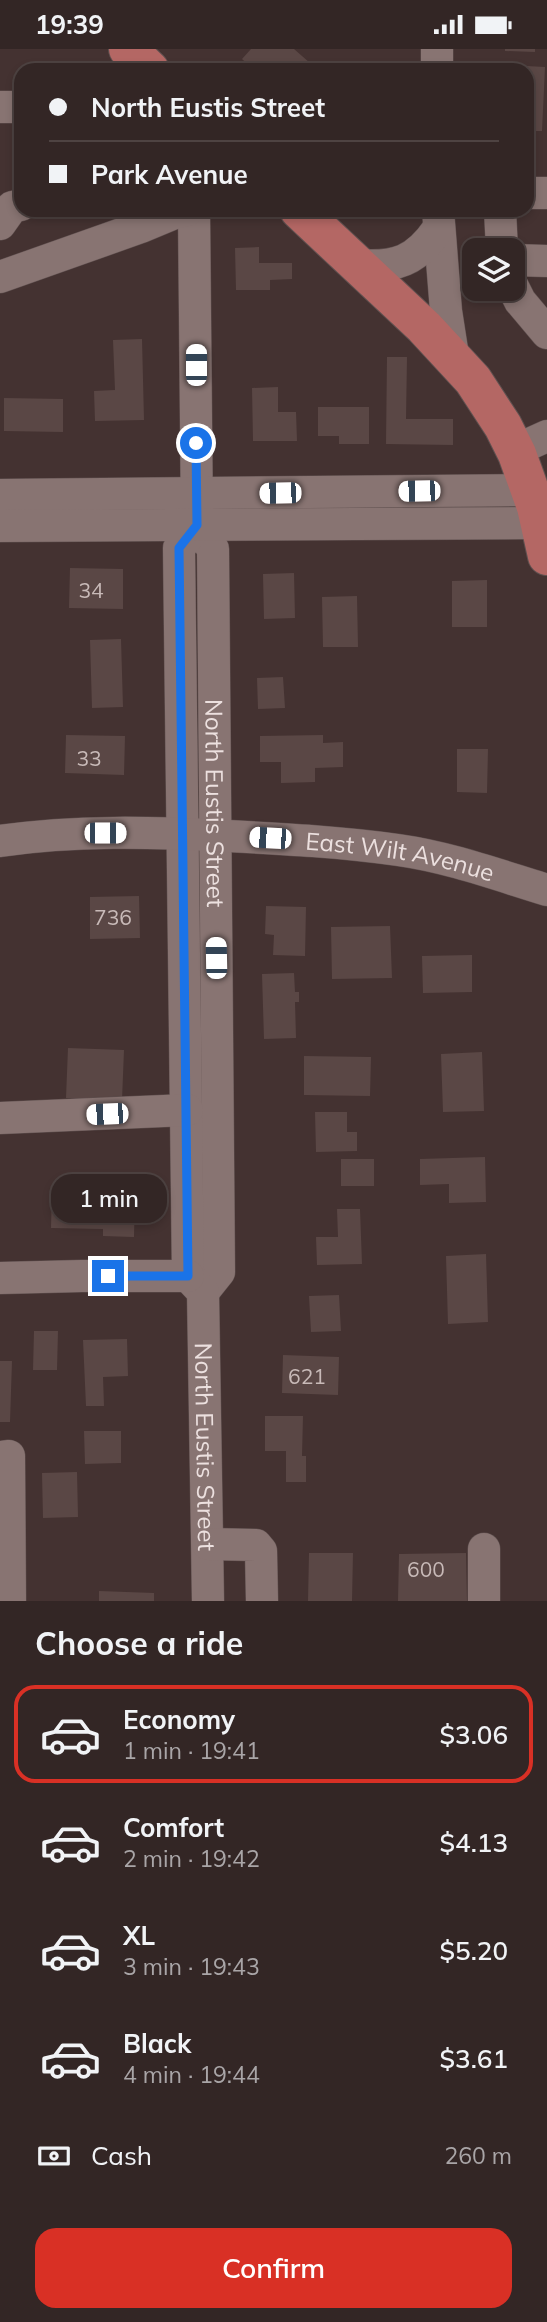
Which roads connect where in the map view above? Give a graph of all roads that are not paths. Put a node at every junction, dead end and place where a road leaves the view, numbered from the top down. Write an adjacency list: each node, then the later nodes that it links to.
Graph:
1 (128, 49): 2 (main road)
2 (143, 63)
3 (14, 207): 9 (street)
4 (162, 217): 14 (street)
5 (176, 217): 20 (street, North Eustis Street)
6 (306, 217): 13 (main road)
7 (500, 217): 10 (street)
8 (438, 220): 13 (street); 17 (street)
9 (0, 224)
10 (501, 238)
11 (525, 260): 12 (street)
12 (547, 261)
13 (357, 265): 17 (main road)
14 (0, 277)
15 (520, 301): 16 (street)
16 (547, 333)
17 (453, 356): 18 (main road)
18 (531, 443): 21 (main road)
19 (0, 495): 20 (street)
20 (197, 510): 21 (street); 22 (street); 23 (street, North Eustis Street); 24 (street, North Eustis Street)
21 (539, 523)
22 (0, 526)
23 (183, 834): 24 (street, East Wilt Avenue); 25 (street, East Wilt Avenue); 27 (street, North Eustis Street)
24 (215, 835): 26 (street, East Wilt Avenue); 30 (street, North Eustis Street)
25 (0, 841)
26 (547, 890)
27 (187, 1110): 28 (street); 30 (street, North Eustis Street)
28 (0, 1118)
29 (0, 1278): 30 (street)
30 (195, 1284): 32 (street, North Eustis Street)
31 (0, 1457): 34 (street)
32 (208, 1544): 35 (street, North Eustis Street); 36 (street)
33 (484, 1549): 37 (street)
34 (10, 1601)
35 (208, 1601)
36 (262, 1601)
37 (484, 1601)

